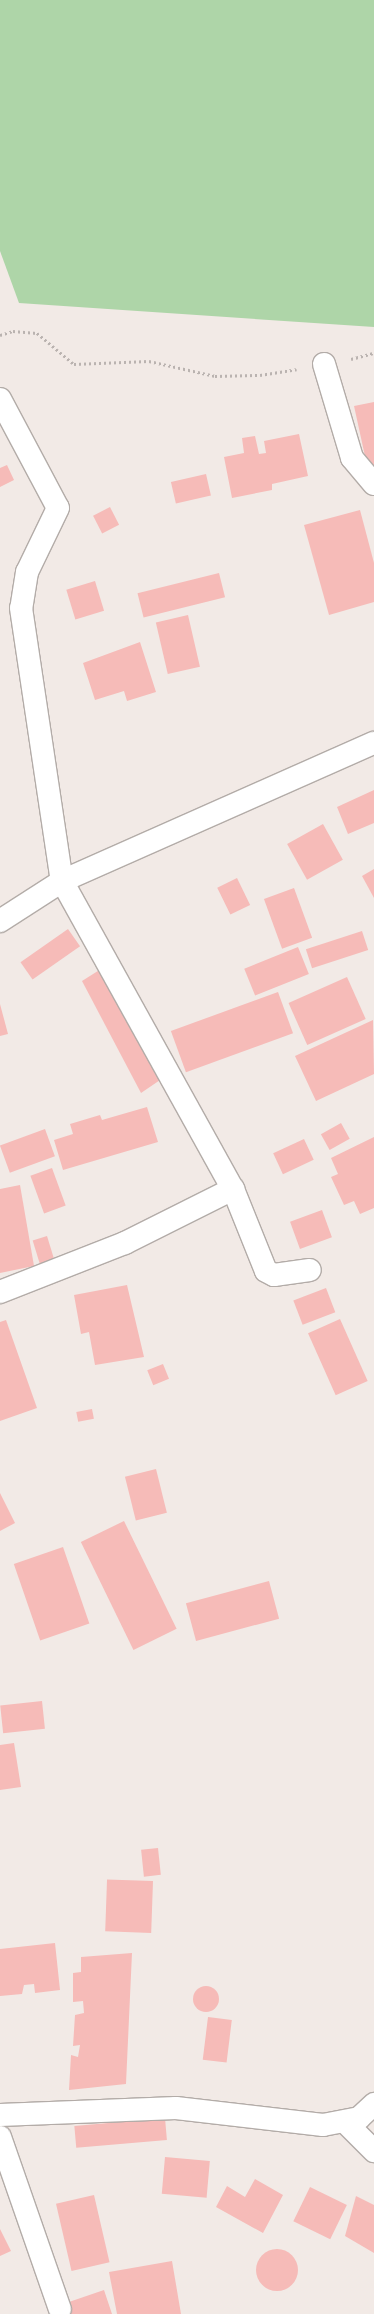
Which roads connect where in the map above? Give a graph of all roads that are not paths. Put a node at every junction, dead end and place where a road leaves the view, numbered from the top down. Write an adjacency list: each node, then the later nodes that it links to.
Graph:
1 (324, 364): 3 (street)
2 (0, 399): 5 (street)
3 (374, 484)
4 (374, 743): 5 (street)
5 (62, 881): 6 (street); 7 (street)
6 (0, 921)
7 (233, 1189): 8 (street); 9 (street)
8 (310, 1270)
9 (0, 1292)
10 (374, 2104): 12 (street)
11 (0, 2115): 12 (street)
12 (346, 2123): 14 (street)
13 (0, 2137): 15 (street)
14 (374, 2151)
15 (60, 2309)

